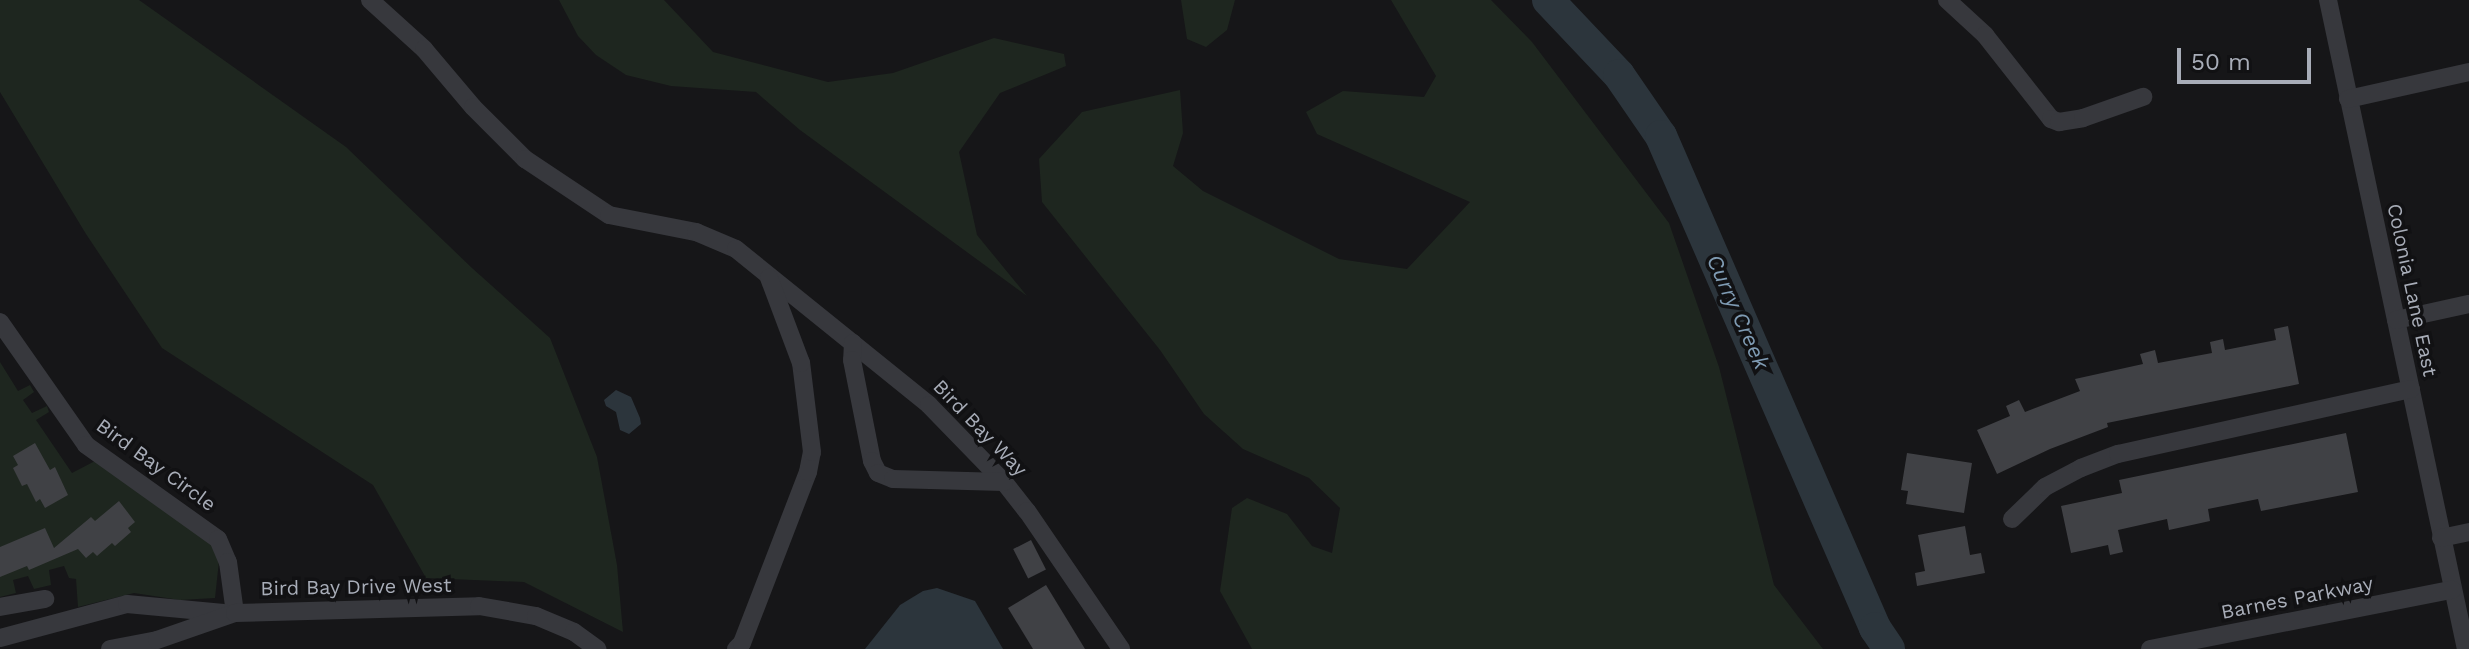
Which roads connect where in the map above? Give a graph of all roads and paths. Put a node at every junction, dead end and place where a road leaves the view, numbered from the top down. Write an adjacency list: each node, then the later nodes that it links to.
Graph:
1 (370, 0): 7 (street, Bird Bay Way)
2 (1947, 0): 5 (street)
3 (2328, 0): 6 (street, Colonia Lane East)
4 (2469, 72): 6 (street)
5 (2143, 97)
6 (2348, 99): 9 (street, Colonia Lane East)
7 (768, 274): 11 (street, Bird Bay Way); 24 (street)
8 (2469, 304): 9 (street)
9 (2396, 320): 12 (street, Colonia Lane East)
10 (0, 322): 20 (street, Bird Bay Circle)
11 (853, 343): 13 (street, Bird Bay Way); 13 (street)
12 (2411, 389): 14 (street); 16 (street, Colonia Lane East)
13 (1004, 482): 25 (street, Bird Bay Way)
14 (2012, 519)
15 (2469, 532): 16 (street)
16 (2441, 538): 17 (street, Colonia Lane East)
17 (2452, 590): 26 (street, Barnes Parkway); 27 (street, Colonia Lane East); 28 (street, Colonia Lane East)
18 (45, 599): 19 (street)
19 (0, 607)
20 (235, 613): 21 (street); 22 (street, Bird Bay Drive West); 23 (street, Bird Bay Drive West)
21 (0, 638)
22 (110, 649)
23 (597, 649)
24 (736, 649)
25 (1121, 649)
26 (2150, 649)
27 (2459, 649)
28 (2466, 649)

